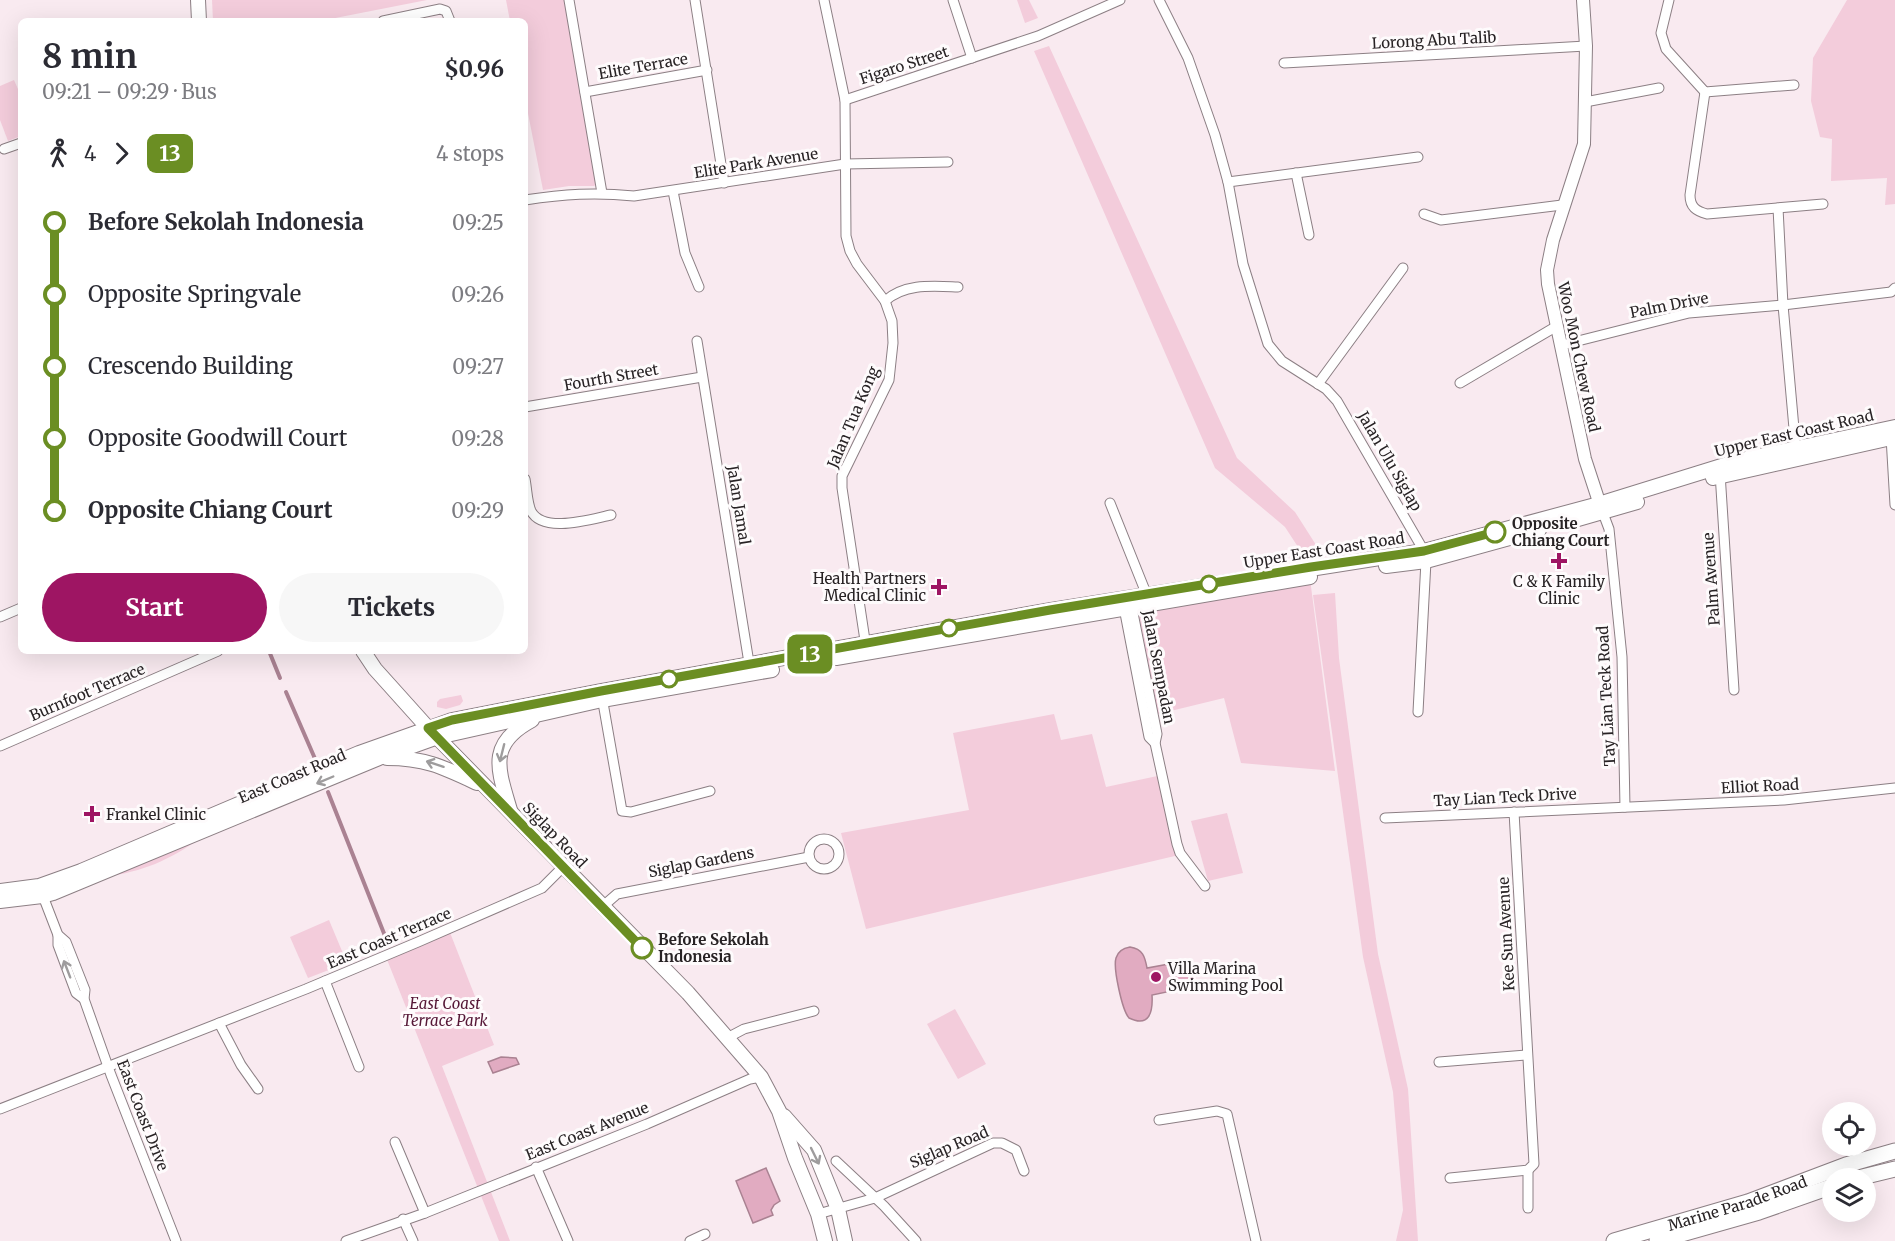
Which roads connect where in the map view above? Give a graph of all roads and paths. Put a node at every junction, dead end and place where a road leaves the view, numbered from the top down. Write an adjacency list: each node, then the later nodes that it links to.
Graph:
1 (198, 0): 11 (main road)
2 (569, 0): 20 (street, Elite Terrace)
3 (695, 0): 17 (street, Elite Terrace)
4 (824, 0): 22 (street, Jalan Tua Kong)
5 (953, 0): 15 (street, Figaro Street)
6 (1120, 0): 10 (street, Figaro Street)
7 (1159, 0): 30 (street, Jalan Ulu Siglap)
8 (1583, 0): 14 (street, Woo Mon Chew Road)
9 (1669, 0): 21 (street)
10 (1103, 4): 15 (street, Figaro Street)
11 (198, 18)
12 (396, 18): 13 (street)
13 (449, 18)
14 (1586, 46): 16 (street, Lorong Abu Talib); 23 (street, Woo Mon Chew Road)
15 (972, 57): 22 (street, Figaro Street)
16 (1284, 63)
17 (707, 70): 20 (street, Elite Terrace); 31 (street, Elite Terrace)
18 (1794, 85): 21 (street)
19 (1659, 88): 23 (street)
20 (585, 92): 33 (street, Elite Terrace)
21 (1706, 92): 37 (street)
22 (845, 100): 28 (street, Jalan Tua Kong)
23 (1585, 102): 36 (street, Woo Mon Chew Road)
24 (18, 144): 25 (street)
25 (4, 149)
26 (1418, 157): 29 (street)
27 (948, 162): 28 (street, Elite Park Avenue)
28 (845, 164): 31 (street, Elite Park Avenue); 44 (street, Jalan Tua Kong)
29 (1296, 172): 30 (street); 39 (street)
30 (1228, 182): 51 (street, Jalan Ulu Siglap)
31 (724, 183): 32 (street, Elite Park Avenue)
32 (673, 191): 33 (street, Elite Park Avenue); 41 (street)
33 (602, 193): 34 (street, Elite Park Avenue)
34 (528, 200)
35 (1823, 204): 37 (street)
36 (1562, 205): 38 (street); 46 (street, Woo Mon Chew Road)
37 (1779, 208): 45 (street)
38 (1424, 214)
39 (1309, 235)
40 (1403, 268): 51 (street)
41 (699, 286)
42 (958, 287): 44 (street)
43 (1895, 288): 45 (street, Palm Drive)
44 (885, 301): 66 (street, Jalan Tua Kong)
45 (1783, 305): 48 (street, Palm Drive); 54 (street)
46 (1557, 326): 48 (street, Woo Mon Chew Road); 50 (street)
47 (697, 342): 49 (street, Jalan Jamal)
48 (1562, 345): 59 (street, Woo Mon Chew Road)
49 (702, 377): 52 (street, Fourth Street); 69 (street, Jalan Jamal)
50 (1460, 383)
51 (1318, 384): 61 (street, Jalan Ulu Siglap)
52 (528, 406)
53 (1894, 434): 54 (main road, Upper East Coast Road); 58 (street)
54 (1796, 454): 55 (main road, Upper East Coast Road)
55 (1720, 471): 59 (main road, Upper East Coast Road); 70 (street, Palm Avenue)
56 (528, 497): 60 (street)
57 (1110, 503): 62 (street)
58 (1895, 505)
59 (1601, 508): 61 (main road, Upper East Coast Road); 80 (street, Tay Lian Teck Road)
60 (611, 515)
61 (1425, 556): 62 (main road, Upper East Coast Road); 72 (street)
62 (1148, 599): 63 (main road, Upper East Coast Road)
63 (1128, 604): 66 (main road, Upper East Coast Road); 86 (street, Jalan Sempadan)
64 (18, 609): 65 (street)
65 (0, 617)
66 (866, 648): 69 (main road, Upper East Coast Road)
67 (211, 654): 75 (street, Burnfoot Terrace)
68 (365, 654): 74 (main road, Siglap Road)
69 (750, 669): 71 (main road, East Coast Road)
70 (1734, 690)
71 (602, 695): 73 (main road, East Coast Road); 74 (main road, East Coast Road); 79 (street)
72 (1418, 712)
73 (542, 715): 74 (main road, East Coast Road); 82 (main road, one-way to 82)
74 (433, 733): 76 (main road, East Coast Road); 77 (main road, Siglap Road); 88 (main road, East Coast Road)
75 (0, 746)
76 (378, 758): 77 (main road, one-way to 76); 88 (main road, East Coast Road, one-way to 88)
77 (486, 787): 82 (main road, Siglap Road)
78 (1895, 788): 80 (street, Elliot Road)
79 (710, 790)
80 (1625, 807): 81 (street, Tay Lian Teck Drive)
81 (1514, 812): 83 (street, Tay Lian Teck Drive); 95 (street, Kee Sun Avenue)
82 (512, 814): 85 (main road, Siglap Road)
83 (1385, 818)
84 (809, 857): 90 (street, Siglap Gardens)
85 (563, 867): 90 (main road, Siglap Road); 91 (street, East Coast Terrace)
86 (1205, 886)
87 (0, 891): 88 (main road, East Coast Road)
88 (41, 891): 89 (main road, East Coast Road); 97 (street, East Coast Drive)
89 (0, 900)
90 (602, 907): 94 (main road, Siglap Road)
91 (325, 981): 93 (street, East Coast Terrace); 98 (street)
92 (814, 1011): 94 (street)
93 (219, 1023): 97 (street, East Coast Terrace); 100 (street)
94 (727, 1038): 99 (main road, Siglap Road)
95 (1527, 1055): 96 (street); 109 (street, Kee Sun Avenue)
96 (1439, 1062)
97 (108, 1066): 101 (street, East Coast Terrace); 121 (street, East Coast Drive)
98 (358, 1066)
99 (761, 1077): 102 (main road, Siglap Road); 107 (street, East Coast Avenue)
100 (258, 1089)
101 (0, 1109)
102 (780, 1111): 116 (main road, Siglap Road, one-way to 116); 118 (main road, Siglap Road)
103 (1160, 1120): 129 (street)
104 (395, 1142): 117 (street)
105 (1895, 1151): 130 (main road, Marine Parade Road)
106 (836, 1161): 114 (street)
107 (536, 1167): 117 (street, East Coast Avenue); 124 (street)
108 (1895, 1169): 111 (main road)
109 (1528, 1170): 112 (street); 115 (street, Kee Sun Avenue)
110 (1024, 1171): 114 (street, Siglap Road)
111 (1876, 1174)
112 (1449, 1178)
113 (1822, 1190): 131 (main road, Marine Parade Road)
114 (875, 1198): 116 (street, Siglap Road); 128 (street)
115 (1528, 1208)
116 (838, 1209): 118 (street, Siglap Road); 127 (main road, Siglap Road)
117 (425, 1213): 119 (street, East Coast Avenue)
118 (818, 1214): 126 (main road, Siglap Road)
119 (403, 1219): 122 (street, East Coast Avenue); 123 (street)
120 (705, 1234): 125 (street)
121 (176, 1241)
122 (346, 1241)
123 (412, 1241)
124 (568, 1241)
125 (690, 1241)
126 (825, 1241)
127 (845, 1241)
128 (916, 1241)
129 (1256, 1241)
130 (1614, 1241)
131 (1657, 1241)

